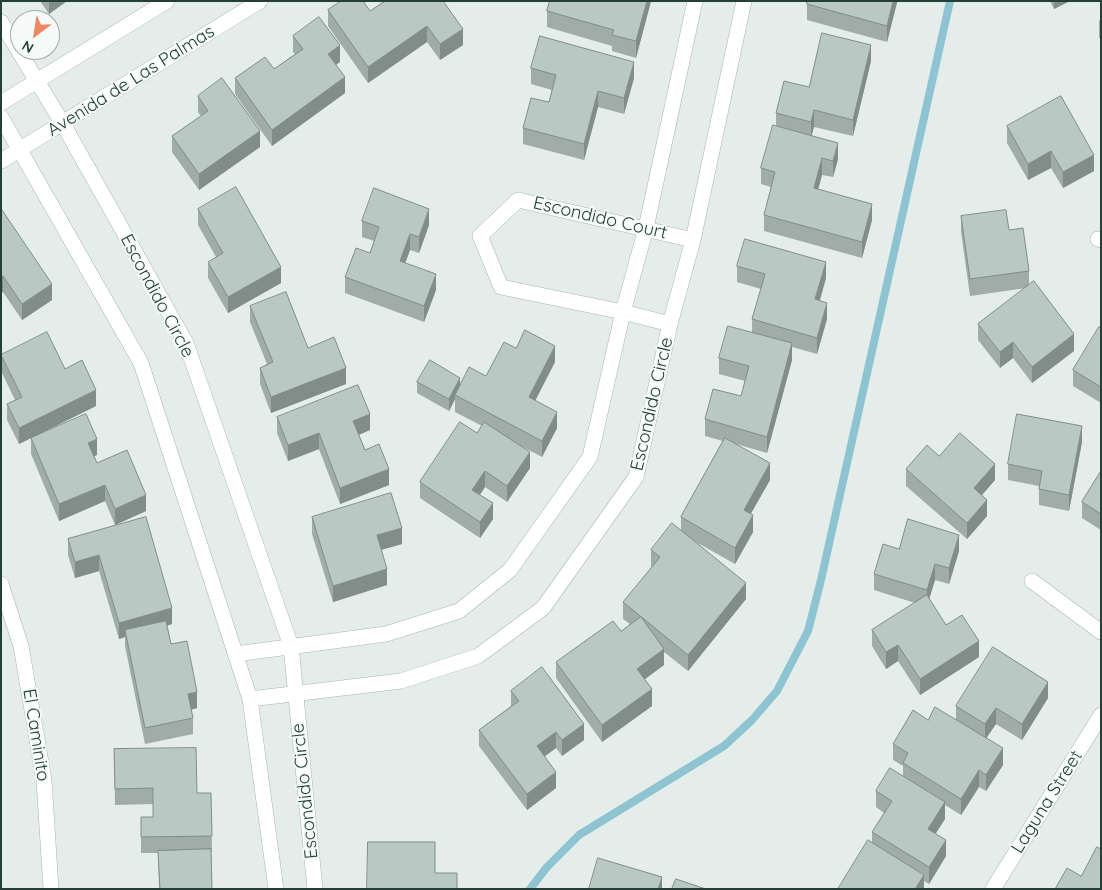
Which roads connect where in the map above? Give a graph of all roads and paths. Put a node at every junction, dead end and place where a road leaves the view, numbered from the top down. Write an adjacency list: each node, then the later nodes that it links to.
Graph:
1 (167, 1): 6 (street)
2 (260, 1): 9 (street, Avenida de Las Palmas)
3 (695, 1): 12 (street)
4 (744, 1): 13 (street, Escondido Circle)
5 (1, 22): 6 (street, Escondido Circle)
6 (37, 82): 7 (street); 9 (street, Escondido Circle)
7 (1, 104)
8 (1, 117): 10 (street)
9 (63, 124): 10 (street, Avenida de Las Palmas); 19 (street, Escondido Circle)
10 (21, 149): 11 (street, Avenida de Las Palmas); 20 (street)
11 (1, 161)
12 (646, 228): 13 (street, Escondido Court); 14 (street); 14 (street, Escondido Court)
13 (693, 240): 15 (street, Escondido Circle)
14 (623, 312): 15 (street, Escondido Court); 19 (street)
15 (670, 324): 21 (street, Escondido Circle)
16 (1032, 581): 18 (street)
17 (1, 584): 24 (street, El Caminito)
18 (1101, 632)
19 (290, 646): 20 (street); 21 (street, Escondido Circle)
20 (236, 654): 22 (street)
21 (295, 693): 22 (street, Escondido Circle); 26 (street, Escondido Circle)
22 (250, 699): 25 (street)
23 (1101, 715): 27 (street, Laguna Street)
24 (51, 889)
25 (276, 889)
26 (315, 889)
27 (993, 889)

